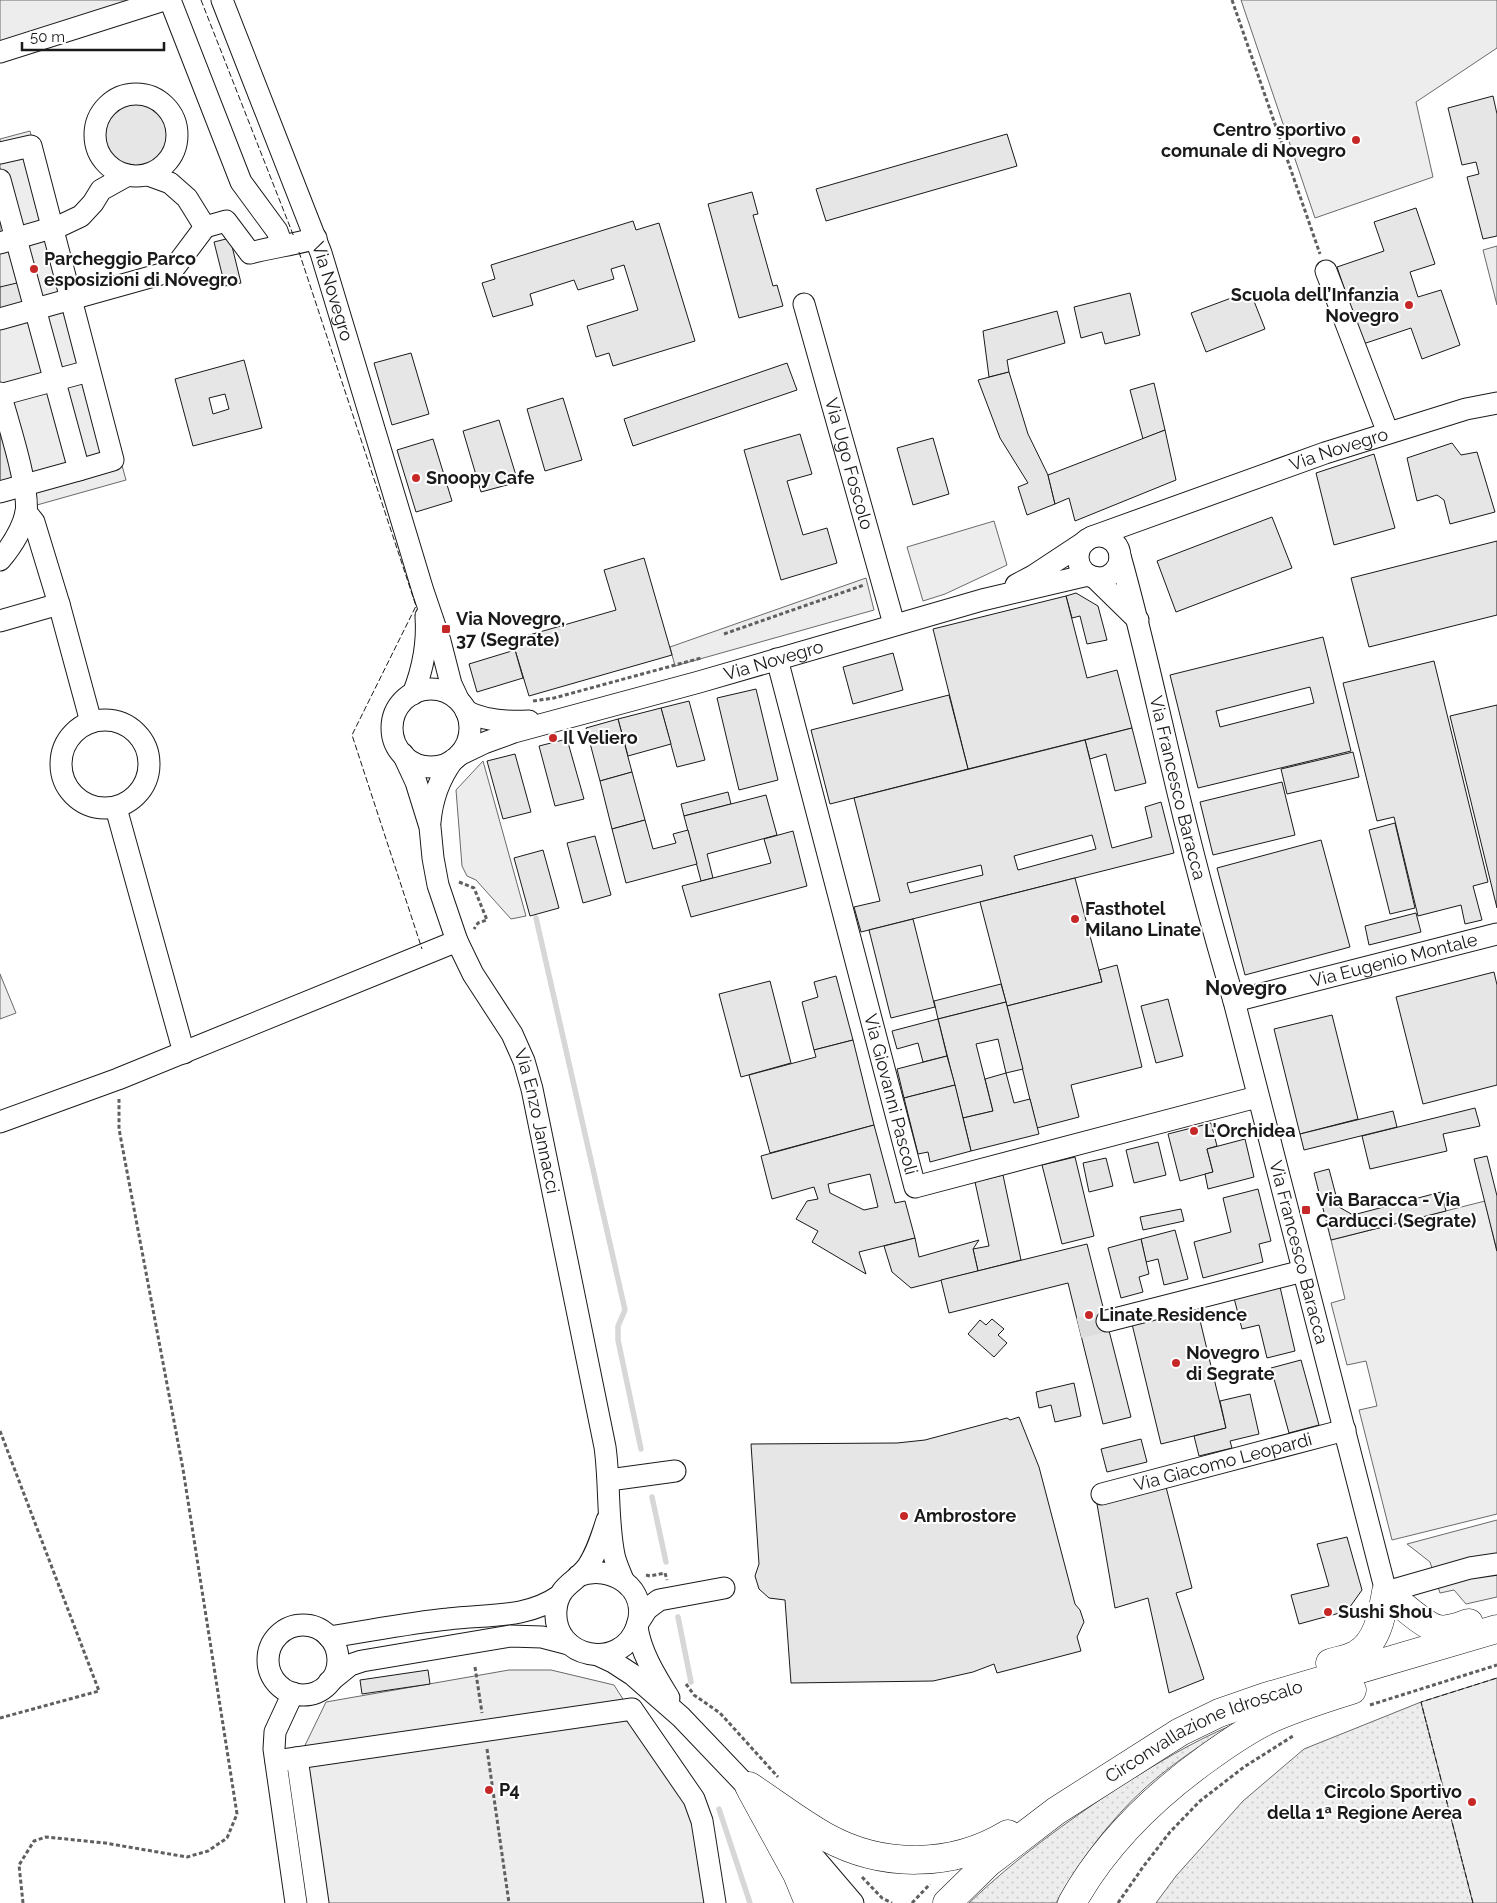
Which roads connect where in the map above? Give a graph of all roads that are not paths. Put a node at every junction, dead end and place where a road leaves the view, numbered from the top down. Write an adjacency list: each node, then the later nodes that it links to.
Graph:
1 (164, 0): 4 (street)
2 (170, 0): 11 (street)
3 (222, 0): 9 (street, Via Novegro)
4 (0, 52)
5 (0, 153): 8 (street)
6 (0, 180): 10 (street)
7 (205, 227): 8 (street); 11 (street); 13 (street)
8 (51, 228): 10 (street); 13 (street)
9 (316, 238): 11 (street); 31 (street, Via Novegro)
10 (8, 240): 15 (street)
11 (282, 245)
12 (1326, 271): 21 (street)
13 (70, 300): 15 (street); 17 (street)
14 (804, 304): 36 (street, Via Ugo Foscolo)
15 (36, 310): 16 (street); 18 (street)
16 (0, 319)
17 (89, 371): 18 (street); 22 (street)
18 (55, 380): 19 (street); 22 (street)
19 (0, 394): 23 (street)
20 (1497, 404): 21 (street, Via Novegro)
21 (1388, 433): 25 (street, Via Novegro)
22 (79, 470): 23 (street)
23 (24, 485): 24 (street); 26 (street)
24 (0, 492)
25 (1184, 504): 27 (street, Via Novegro); 28 (street, Via Novegro)
26 (26, 512): 29 (street); 33 (street)
27 (1089, 539): 28 (street); 30 (street); 32 (street, Via Novegro)
28 (1119, 553): 30 (street); 34 (street, Via Francesco Baracca)
29 (0, 560)
30 (1091, 576): 32 (street, Via Novegro); 34 (street)
31 (423, 591): 38 (street, Via Novegro); 39 (street, Via Novegro)
32 (987, 599): 36 (street, Via Novegro)
33 (59, 604): 35 (street); 41 (street)
34 (1138, 620): 48 (street, Via Francesco Baracca)
35 (0, 621)
36 (894, 624): 37 (street, Via Novegro)
37 (776, 659): 40 (street, Via Novegro); 50 (street, Via Giovanni Pascoli)
38 (413, 694): 39 (street, Via Novegro); 42 (street, Via Novegro)
39 (462, 705): 40 (street, Via Novegro); 43 (street, Via Novegro)
40 (560, 720): 43 (street, Via Novegro)
41 (91, 722): 44 (street); 44 (street)
42 (403, 754): 43 (street, Via Novegro); 45 (street, Via Enzo Jannacci)
43 (456, 758): 45 (street)
44 (116, 808): 49 (street)
45 (430, 827): 47 (street, Via Enzo Jannacci)
46 (1497, 934): 48 (street, Via Eugenio Montale)
47 (465, 937): 49 (street); 56 (street, Via Enzo Jannacci)
48 (1234, 1001): 50 (street, Via Francesco Baracca)
49 (184, 1053): 51 (street)
50 (1257, 1097): 52 (street, Via Francesco Baracca)
51 (0, 1122)
52 (1303, 1271): 53 (street); 54 (street, Via Francesco Baracca)
53 (1107, 1321)
54 (1345, 1430): 57 (street, Via Giacomo Leopardi); 62 (street, Via Francesco Baracca)
55 (675, 1471): 56 (street)
56 (609, 1480): 58 (street, Via Enzo Jannacci)
57 (1102, 1494)
58 (610, 1508): 60 (street, Via Enzo Jannacci); 61 (street, Via Enzo Jannacci)
59 (1497, 1564): 62 (street)
60 (578, 1576): 61 (street); 63 (street, Via Enzo Jannacci)
61 (631, 1580): 65 (street, Via Enzo Jannacci); 65 (street)
62 (1386, 1592): 64 (main road); 73 (main road)
63 (560, 1596): 67 (street); 68 (street)
64 (1497, 1616)
65 (638, 1625): 70 (street); 74 (street, Via Enzo Jannacci)
66 (1497, 1629): 73 (main road, Circonvallazione Idroscalo)
67 (329, 1636): 71 (street); 72 (street)
68 (569, 1644): 70 (street, Via Enzo Jannacci); 71 (street, Via Enzo Jannacci)
69 (1497, 1646): 80 (main road, Circonvallazione Idroscalo)
70 (598, 1655): 74 (street, Via Enzo Jannacci)
71 (329, 1682): 72 (street)
72 (293, 1693): 76 (street)
73 (1219, 1713): 77 (main road, Circonvallazione Idroscalo)
74 (681, 1717): 78 (street, Via Enzo Jannacci)
75 (297, 1758): 76 (street); 82 (street); 83 (street)
76 (276, 1761): 81 (street)
77 (1094, 1785): 78 (main road); 79 (main road, Circonvallazione Idroscalo)
78 (749, 1786): 84 (main road); 85 (street, Via Enzo Jannacci); 86 (street, Via Enzo Jannacci)
79 (941, 1892)
80 (1073, 1901)
81 (296, 1903)
82 (318, 1903)
83 (715, 1903)
84 (809, 1903)
85 (829, 1903)
86 (852, 1903)

